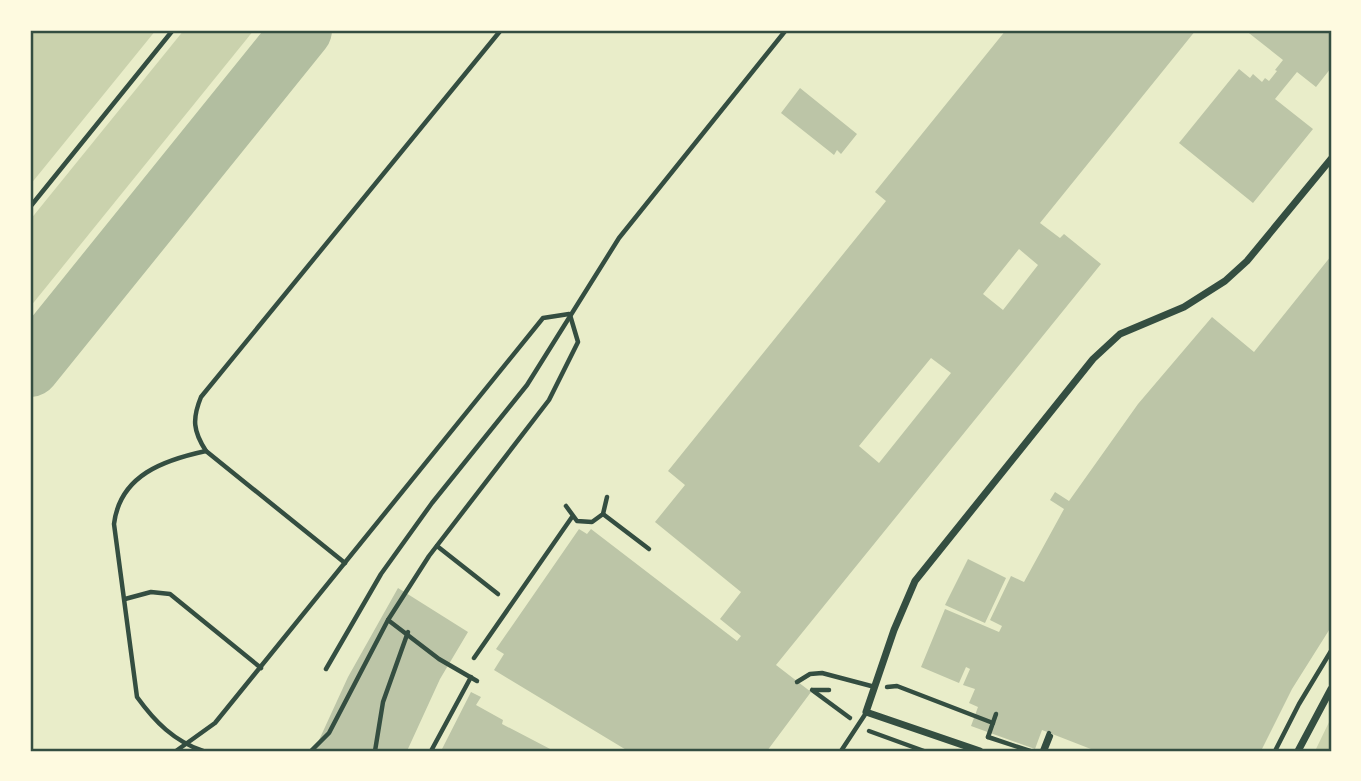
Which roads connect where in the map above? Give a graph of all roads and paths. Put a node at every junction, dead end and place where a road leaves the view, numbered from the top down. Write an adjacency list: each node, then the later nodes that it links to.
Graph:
1 (173, 30): 5 (lane)
2 (501, 30): 7 (lane)
3 (786, 30): 6 (lane)
4 (1331, 159): 26 (street)
5 (30, 207)
6 (570, 314): 12 (lane); 14 (lane); 22 (lane)
7 (206, 451): 14 (lane); 16 (lane)
8 (607, 497): 10 (lane)
9 (566, 506): 11 (lane)
10 (603, 514): 11 (lane); 13 (lane)
11 (572, 517): 20 (lane)
12 (437, 546): 15 (lane); 17 (lane)
13 (649, 549)
14 (345, 563): 21 (lane)
15 (498, 594)
16 (125, 599): 21 (lane); 35 (lane)
17 (388, 620): 18 (lane); 39 (lane)
18 (408, 632): 23 (lane); 40 (lane)
19 (1331, 651): 46 (path)
20 (474, 658)
21 (261, 668): 35 (lane)
22 (326, 669)
23 (471, 677): 24 (lane); 41 (lane)
24 (477, 681)
25 (797, 682): 26 (lane)
26 (875, 687): 30 (street); 32 (path)
27 (838, 689): 29 (path)
28 (1331, 689): 47 (street)
29 (813, 691)
30 (866, 712): 42 (lane); 43 (street)
31 (996, 714): 32 (path)
32 (993, 723): 34 (path)
33 (1051, 734): 45 (lane)
34 (988, 737): 36 (path); 44 (path)
35 (184, 744): 37 (lane); 38 (lane)
36 (986, 744)
37 (176, 751)
38 (203, 751)
39 (311, 751)
40 (375, 751)
41 (431, 751)
42 (841, 751)
43 (980, 751)
44 (1030, 751)
45 (1043, 751)
46 (1275, 751)
47 (1298, 751)

